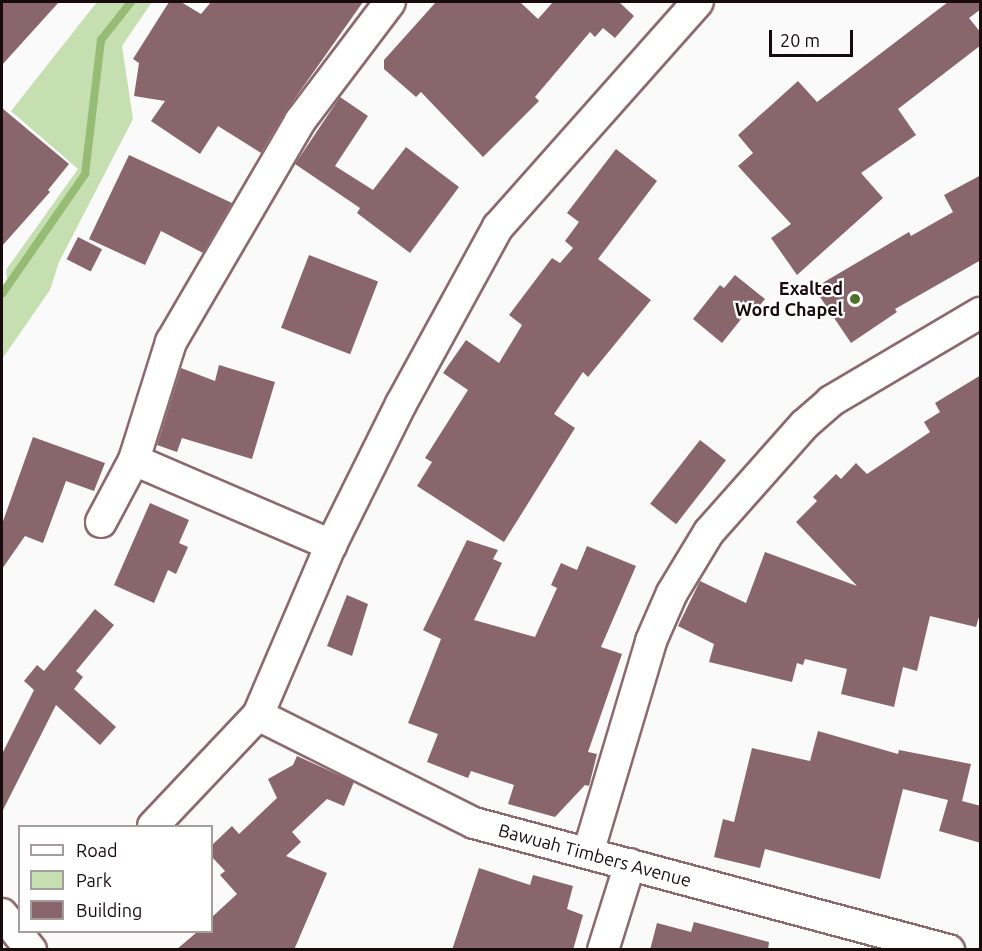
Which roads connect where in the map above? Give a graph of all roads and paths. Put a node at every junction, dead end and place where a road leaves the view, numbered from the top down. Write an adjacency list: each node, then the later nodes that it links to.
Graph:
1 (390, 2): 4 (street)
2 (698, 2): 6 (street)
3 (981, 313): 9 (street)
4 (134, 460): 5 (street); 6 (street)
5 (101, 522)
6 (331, 545): 7 (street)
7 (258, 716): 8 (street); 9 (street, Bawuah Timbers Avenue)
8 (154, 825)
9 (588, 853): 10 (street, Bawuah Timbers Avenue)
10 (630, 864): 13 (street, Bawuah Timbers Avenue); 14 (street)
11 (2, 914): 12 (street)
12 (18, 929)
13 (942, 948)
14 (603, 950)

